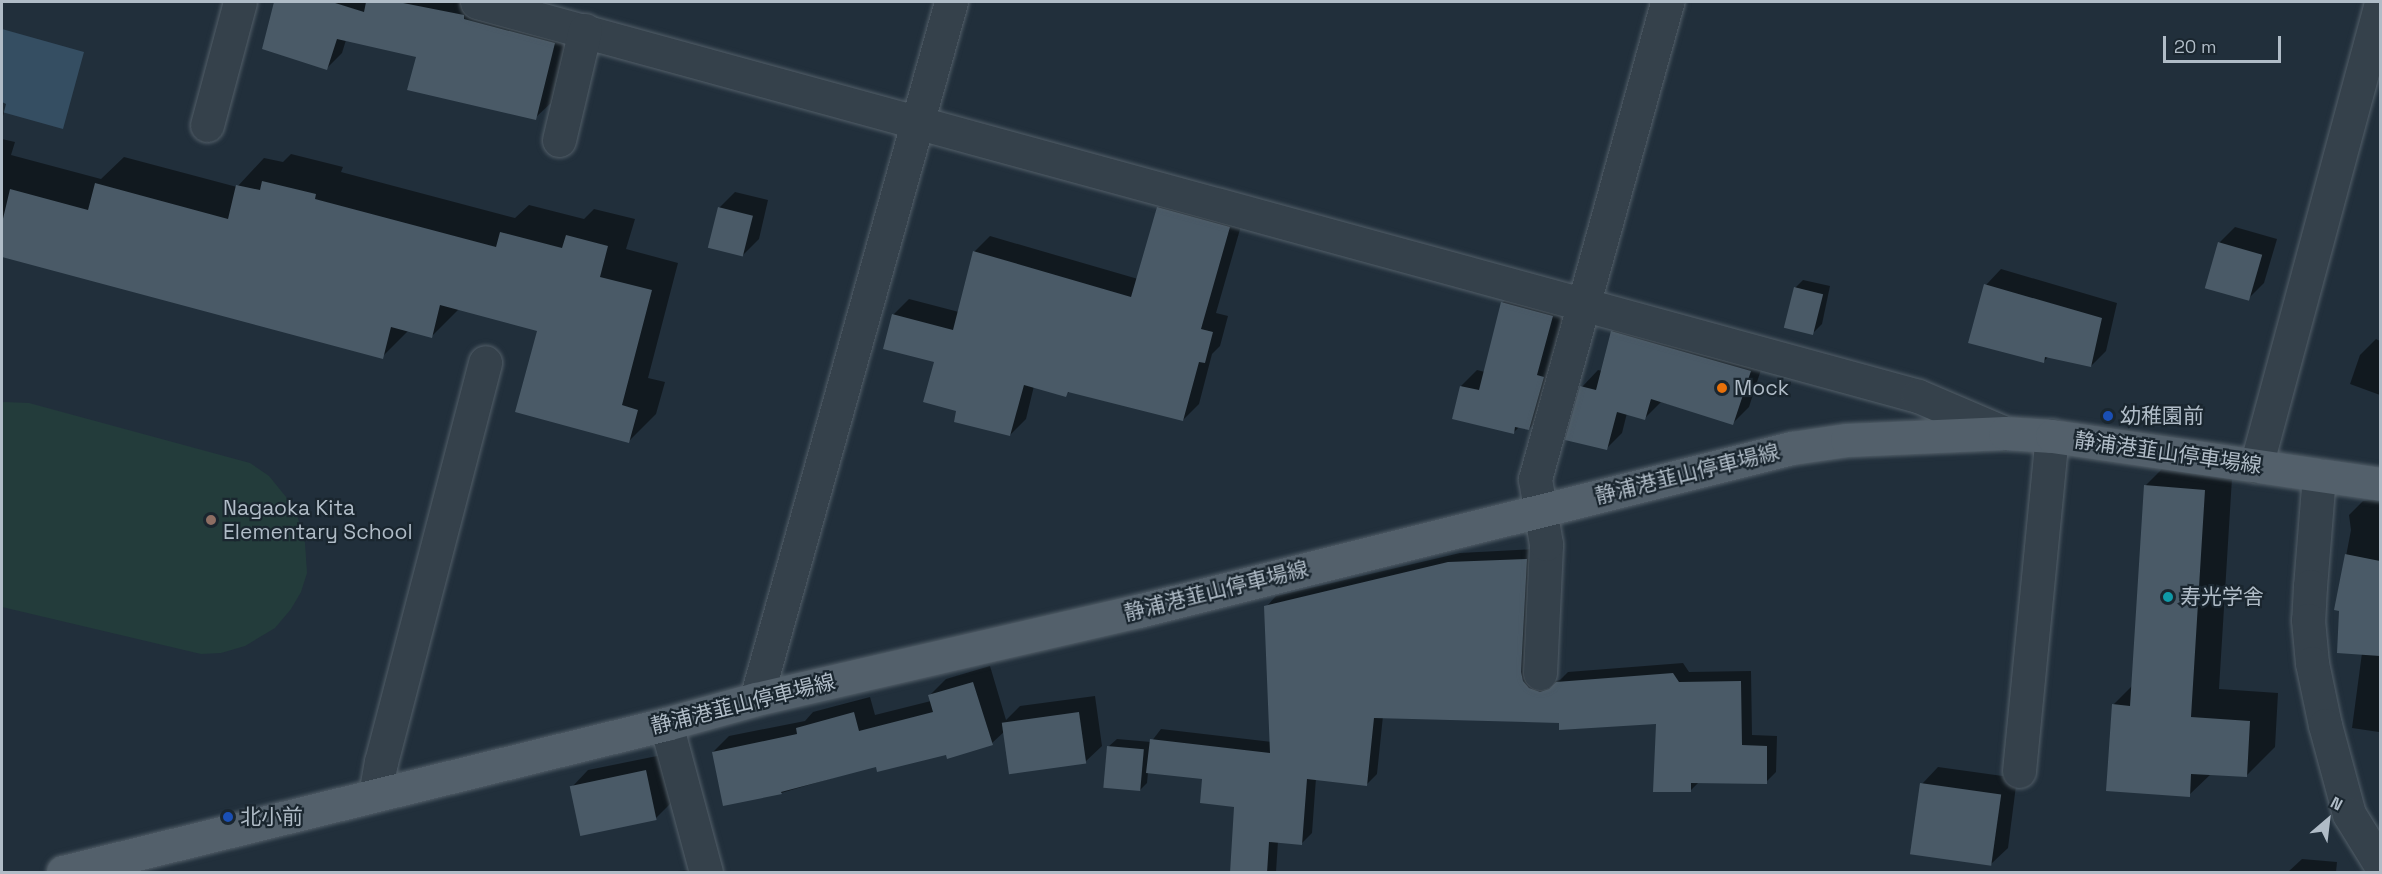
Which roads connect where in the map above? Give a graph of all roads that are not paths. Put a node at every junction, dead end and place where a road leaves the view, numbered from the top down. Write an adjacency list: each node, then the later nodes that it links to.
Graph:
1 (240, 2): 8 (street)
2 (477, 2): 6 (street)
3 (951, 2): 7 (street)
4 (1667, 2): 10 (street)
5 (2380, 5): 14 (street)
6 (585, 30): 7 (street); 9 (street)
7 (919, 122): 10 (street); 19 (street)
8 (207, 125)
9 (559, 140)
10 (1586, 303): 12 (street); 17 (street)
11 (485, 362): 22 (street)
12 (2005, 433): 13 (main road, 静浦港韮山停車場線); 17 (main road, 静浦港韮山停車場線)
13 (2052, 436): 14 (main road, 静浦港韮山停車場線); 21 (street)
14 (2256, 466): 15 (main road, 静浦港韮山停車場線)
15 (2319, 475): 16 (main road, 静浦港韮山停車場線); 23 (street)
16 (2380, 484)
17 (1538, 511): 18 (street); 19 (main road, 静浦港韮山停車場線)
18 (1540, 673)
19 (756, 699): 20 (main road, 静浦港韮山停車場線)
20 (666, 724): 22 (main road, 静浦港韮山停車場線); 25 (street)
21 (2019, 771)
22 (375, 795): 24 (main road, 静浦港韮山停車場線)
23 (2378, 861)
24 (63, 873)
25 (706, 873)

